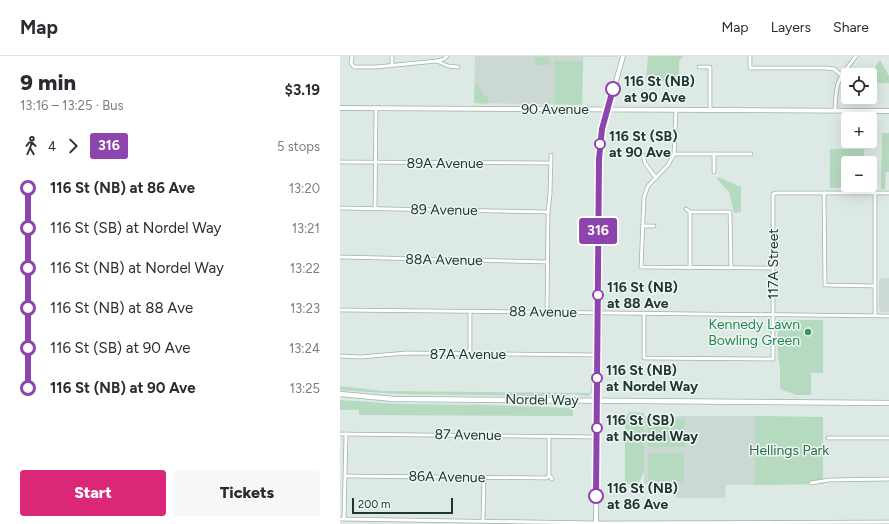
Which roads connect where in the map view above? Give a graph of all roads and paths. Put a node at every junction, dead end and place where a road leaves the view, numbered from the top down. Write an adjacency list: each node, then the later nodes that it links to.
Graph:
1 (352, 56): 8 (street)
2 (392, 56): 8 (street)
3 (447, 56): 7 (street)
4 (623, 56): 15 (street)
5 (750, 56): 12 (street)
6 (856, 56): 11 (street)
7 (437, 61): 8 (street); 9 (street)
8 (392, 65)
9 (458, 67)
10 (699, 67): 17 (street)
11 (847, 68)
12 (841, 75): 18 (street)
13 (340, 108): 14 (street, 90 Avenue)
14 (376, 108): 15 (street, 90 Avenue); 26 (street)
15 (607, 109): 16 (street, 90 Avenue); 49 (street)
16 (676, 110): 17 (street, 90 Avenue); 20 (street)
17 (710, 110): 18 (street, 90 Avenue)
18 (835, 110): 19 (street, 90 Avenue)
19 (889, 111)
20 (674, 154): 21 (street); 29 (street)
21 (714, 154): 22 (street); 28 (street)
22 (751, 154)
23 (551, 155): 27 (street)
24 (643, 155): 29 (street)
25 (340, 162): 26 (street, 89A Avenue)
26 (375, 162): 27 (street, 89A Avenue); 34 (street)
27 (550, 163): 36 (street)
28 (714, 172)
29 (656, 178): 38 (street)
30 (824, 193): 31 (street); 44 (street, 117A Street); 45 (street)
31 (875, 193): 32 (street); 45 (street)
32 (889, 193)
33 (340, 208): 34 (street, 89 Avenue)
34 (375, 209): 36 (street, 89 Avenue)
35 (686, 209): 37 (street)
36 (548, 212): 41 (street)
37 (690, 212): 42 (street); 43 (street)
38 (642, 226): 39 (street); 42 (street)
39 (654, 226)
40 (340, 257): 41 (street, 88A Avenue)
41 (547, 262): 48 (street)
42 (690, 268): 43 (street)
43 (731, 268): 44 (street)
44 (773, 268): 51 (street, 117A Street)
45 (875, 286): 52 (street)
46 (340, 310): 47 (street, 88 Avenue)
47 (470, 311): 48 (street, 88 Avenue); 54 (street)
48 (547, 312): 49 (street, 88 Avenue)
49 (597, 313): 50 (street, 88 Avenue); 55 (street)
50 (644, 313): 51 (street, 88 Avenue); 51 (street, 117A Street)
51 (773, 314): 52 (street, 88 Avenue)
52 (875, 316): 53 (street, 88 Avenue)
53 (889, 316)
54 (470, 353): 55 (street, 87A Avenue); 56 (street, 87A Avenue)
55 (597, 355): 58 (street)
56 (340, 356)
57 (340, 394): 58 (main road, Nordel Way)
58 (597, 401): 59 (main road, Nordel Way); 63 (street)
59 (889, 403)
60 (340, 434): 61 (street, 87 Avenue)
61 (346, 434): 62 (street, 87 Avenue); 66 (street)
62 (549, 436): 63 (street, 87 Avenue); 67 (street)
63 (596, 437): 76 (street)
64 (828, 438): 65 (street)
65 (889, 438)
66 (345, 476): 68 (street, 86A Avenue); 72 (street)
67 (549, 476): 68 (street, 86A Avenue); 69 (street)
68 (484, 478): 74 (street)
69 (552, 479)
70 (889, 479): 71 (street)
71 (811, 483)
72 (342, 519): 73 (street)
73 (382, 520): 74 (street); 79 (street)
74 (483, 521): 76 (street)
75 (889, 522): 78 (street)
76 (596, 523): 77 (street)
77 (637, 523): 78 (street)
78 (751, 523)
79 (383, 524)

